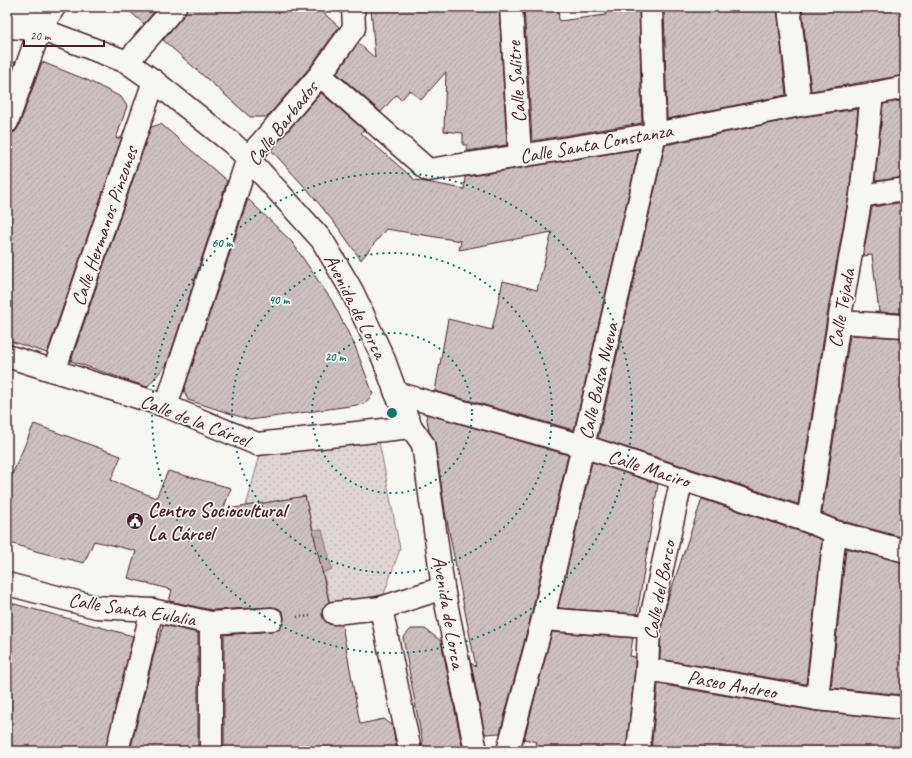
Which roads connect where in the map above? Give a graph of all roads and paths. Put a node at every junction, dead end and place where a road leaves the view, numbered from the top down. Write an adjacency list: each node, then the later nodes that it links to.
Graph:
1 (18, 7): 9 (street)
2 (54, 7): 9 (street)
3 (175, 7): 10 (street)
4 (353, 7): 11 (street, Calle Barbados)
5 (511, 7): 18 (street, Calle Salitre)
6 (651, 7): 17 (street, Calle Balsa Nueva)
7 (790, 7): 15 (street)
8 (7, 27): 9 (street, Avenida de Lorca)
9 (40, 30): 10 (street, Avenida de Lorca); 16 (street)
10 (127, 62): 12 (street, Avenida de Lorca)
11 (320, 75): 18 (street, Calle Santa Constanza); 19 (street, Calle Barbados)
12 (154, 81): 19 (street, Avenida de Lorca); 25 (street, Calle Hermanos Pinzones)
13 (905, 87): 14 (street, Calle Santa Constanza)
14 (872, 94): 15 (street, Calle Santa Constanza); 21 (street, Calle Tejada)
15 (800, 105): 17 (street, Calle Santa Constanza)
16 (7, 122)
17 (655, 134): 18 (street, Calle Santa Constanza); 29 (street, Calle Balsa Nueva)
18 (520, 156)
19 (248, 158): 26 (street, Avenida de Lorca); 27 (street, Calle Barbados)
20 (905, 189): 21 (street)
21 (861, 196): 22 (street, Calle Tejada)
22 (838, 322): 23 (street); 31 (street, Calle Tejada)
23 (905, 326)
24 (7, 356): 25 (street, Calle de la Cárcel)
25 (54, 371): 27 (street, Calle de la Cárcel)
26 (396, 392): 28 (street, Avenida de Lorca); 29 (street, Calle Maciro)
27 (166, 406): 28 (street, Calle de la Cárcel)
28 (411, 427): 35 (street, Avenida de Lorca)
29 (583, 446): 30 (street, Calle Maciro); 39 (street, Calle Balsa Nueva)
30 (682, 478): 31 (street, Calle Maciro); 42 (street, Calle del Barco)
31 (808, 521): 32 (street, Calle Maciro)
32 (835, 532): 33 (street, Calle Maciro); 44 (street)
33 (905, 551)
34 (7, 584): 37 (street, Calle Santa Eulalia)
35 (443, 588): 36 (street); 49 (street, Avenida de Lorca)
36 (381, 608): 38 (street); 48 (street)
37 (152, 610): 41 (street, Calle Santa Eulalia); 46 (street)
38 (334, 613): 40 (path)
39 (544, 618): 42 (street); 50 (street, Calle Balsa Nueva)
40 (272, 619): 41 (street, Calle Santa Eulalia)
41 (211, 623): 47 (street)
42 (649, 627): 43 (street, Calle del Barco)
43 (647, 669): 44 (street, Paseo Andreo); 51 (street, Calle del Barco)
44 (817, 699): 45 (street, Paseo Andreo)
45 (905, 708)
46 (116, 751)
47 (211, 751)
48 (410, 751)
49 (476, 751)
50 (508, 751)
51 (638, 751)

